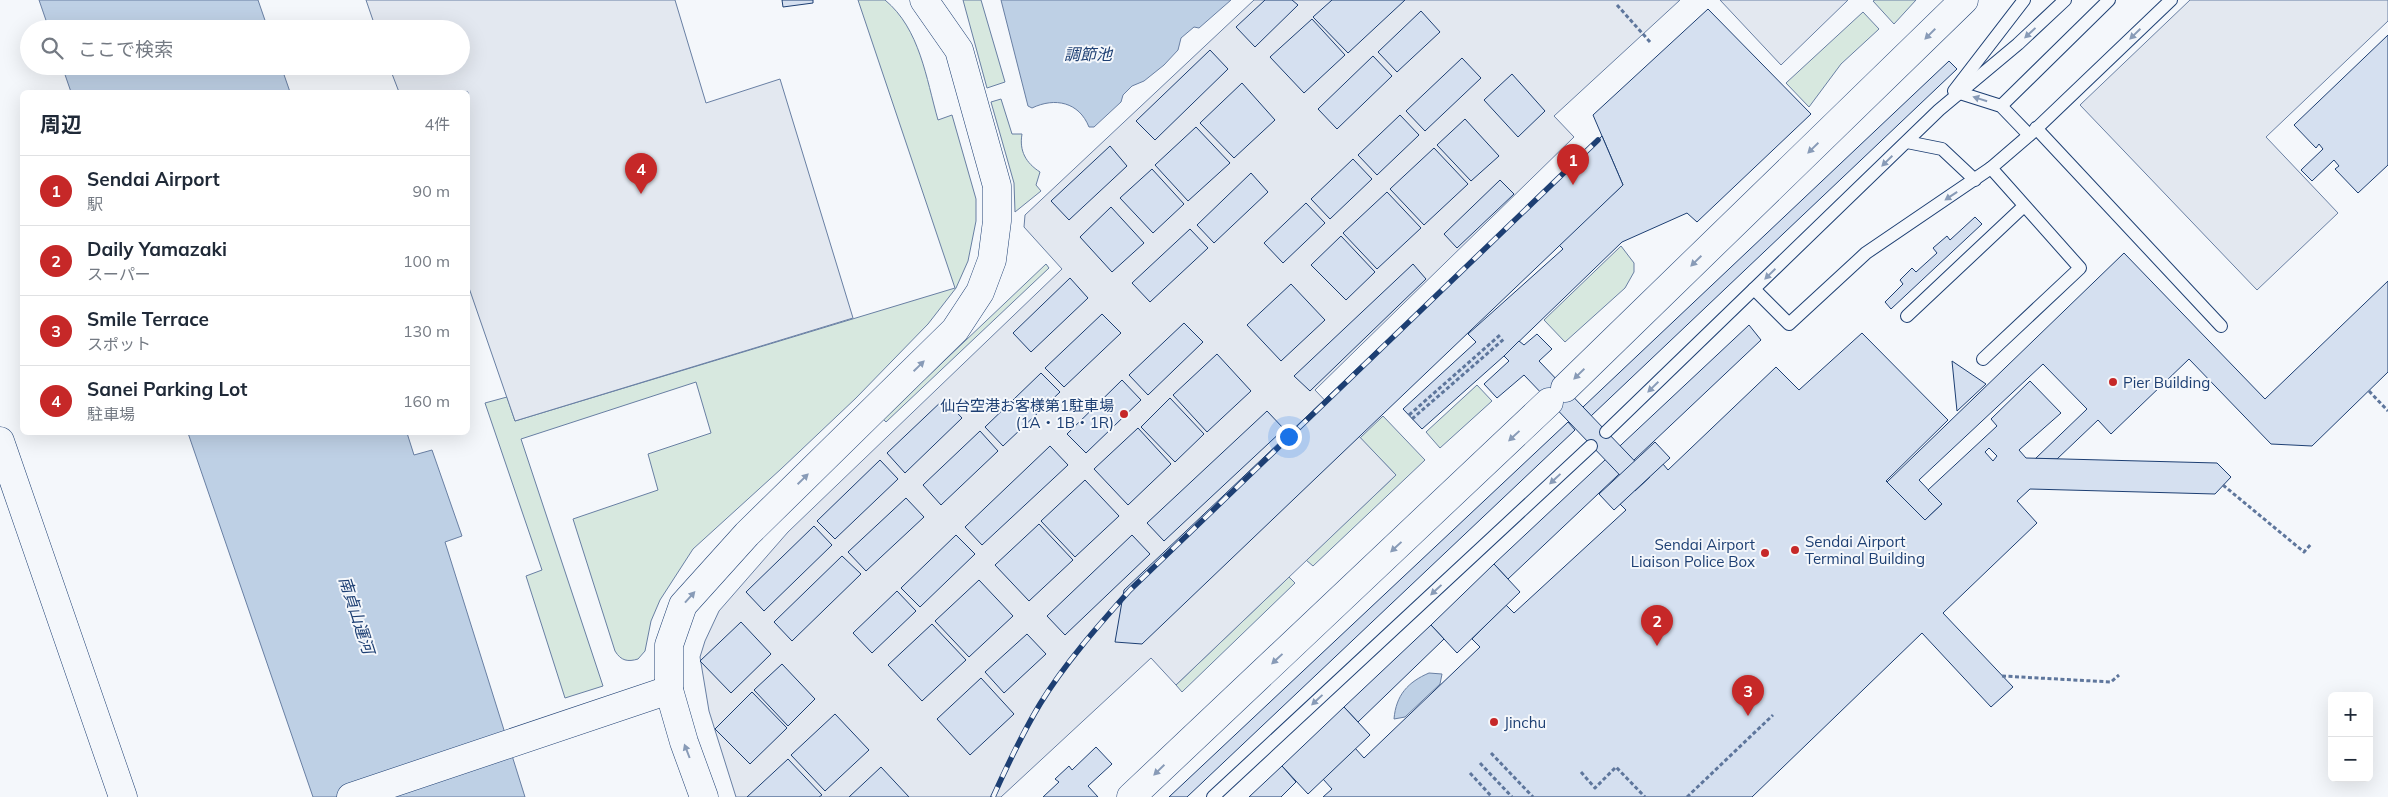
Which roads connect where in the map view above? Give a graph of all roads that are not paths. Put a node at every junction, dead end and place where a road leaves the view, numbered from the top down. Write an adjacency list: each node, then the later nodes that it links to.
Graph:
1 (924, 0): 8 (street)
2 (949, 0): 8 (street)
3 (1964, 0): 28 (street, one-way to 28)
4 (2024, 0): 11 (lane)
5 (2065, 0): 9 (lane, one-way to 9)
6 (2110, 0): 10 (lane)
7 (2170, 0): 12 (lane, one-way to 12)
8 (960, 50): 24 (street, one-way to 8)
9 (1960, 93): 10 (lane, one-way to 9); 11 (lane)
10 (2000, 106): 12 (lane)
11 (1939, 110): 13 (lane)
12 (2033, 131): 14 (lane); 19 (lane)
13 (1907, 142): 15 (lane); 17 (lane, one-way to 17)
14 (1991, 168): 15 (lane); 16 (lane)
15 (1975, 180): 17 (lane, one-way to 17)
16 (2024, 206): 18 (lane); 20 (lane)
17 (1754, 289): 21 (lane, one-way to 21)
18 (1907, 316)
19 (2221, 326)
20 (1983, 359)
21 (1606, 432)
22 (0, 441): 25 (street)
23 (1591, 446): 29 (lane, one-way to 29)
24 (669, 690): 26 (street); 27 (street, one-way to 24)
25 (123, 797)
26 (351, 797)
27 (704, 797)
28 (1131, 797)
29 (1213, 797)

